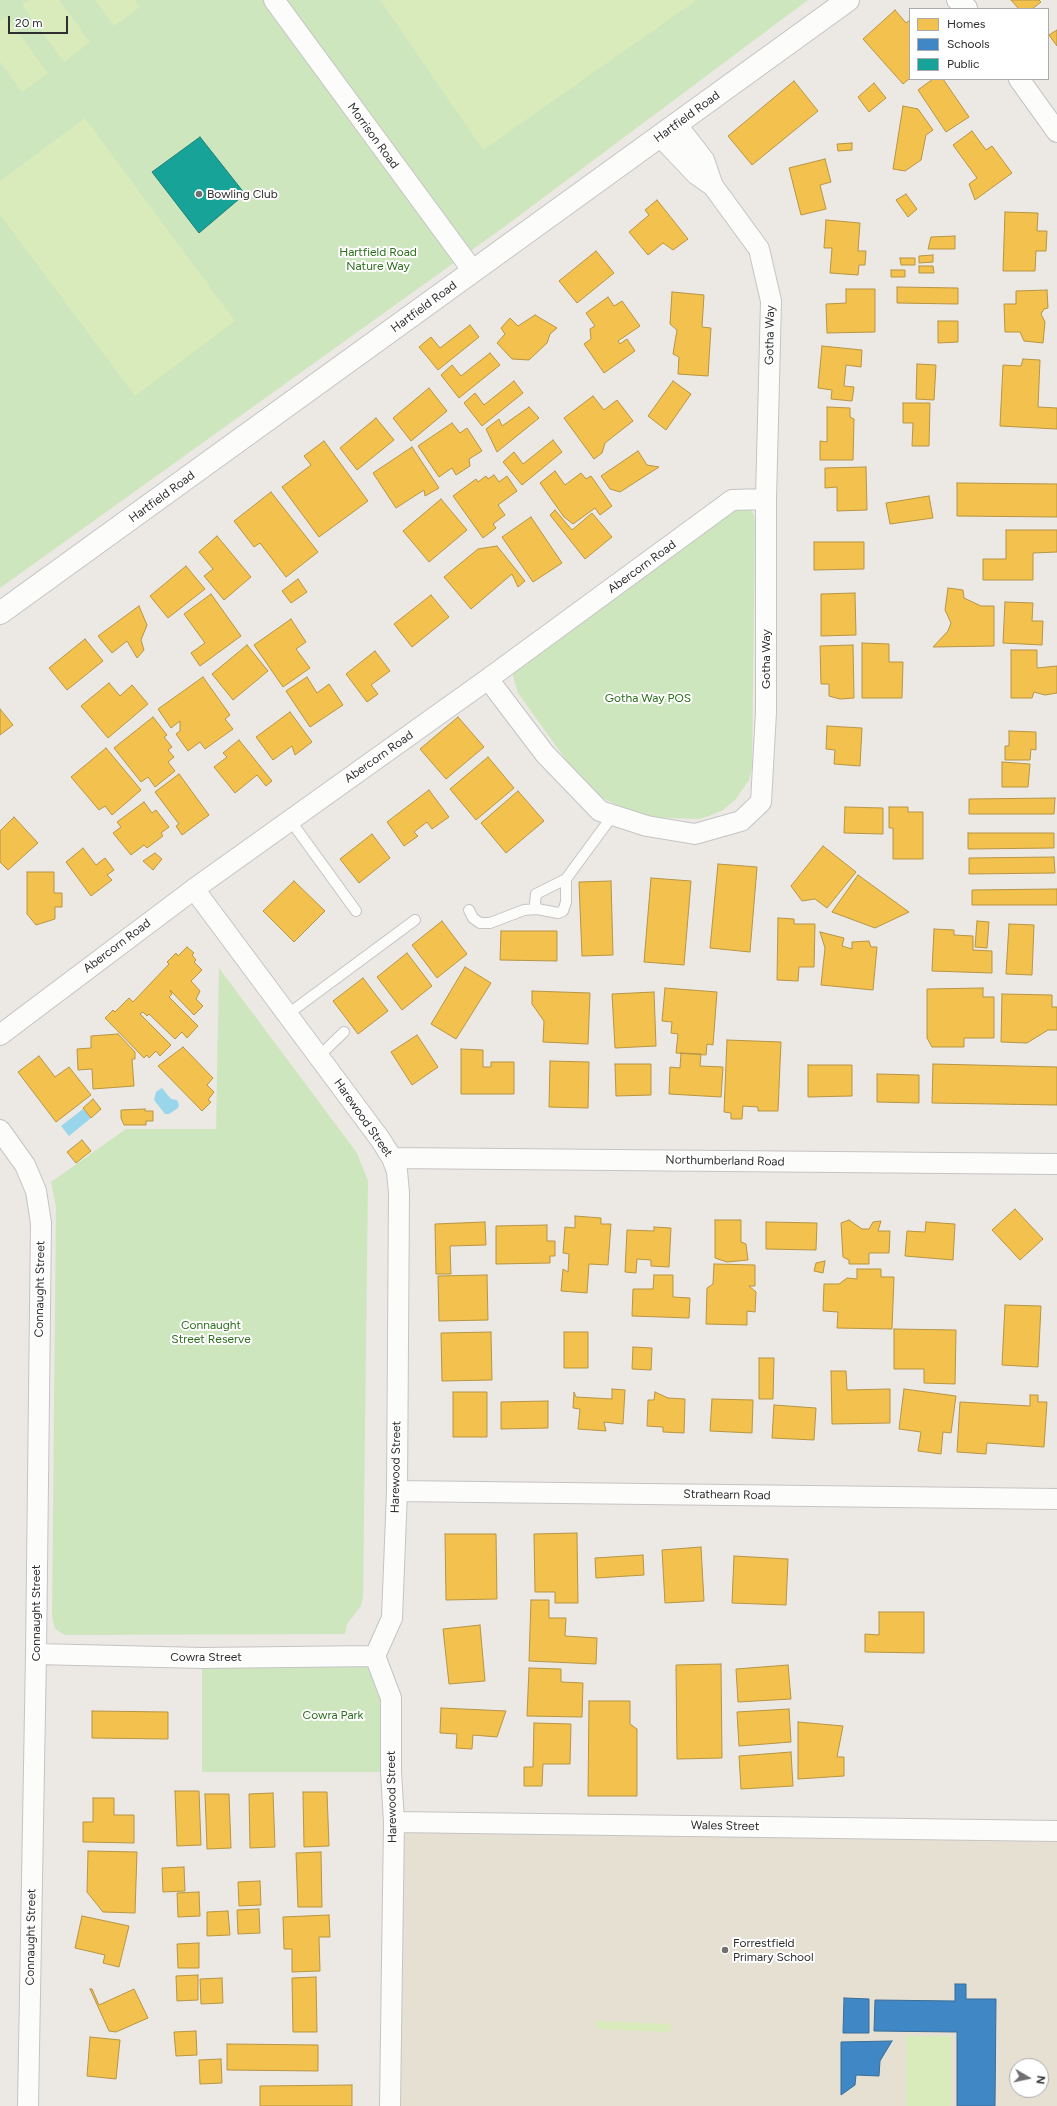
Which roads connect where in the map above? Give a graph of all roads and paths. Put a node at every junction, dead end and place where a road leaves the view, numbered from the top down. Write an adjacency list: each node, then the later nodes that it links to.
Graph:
1 (274, 0): 6 (street, Morrison Road)
2 (848, 0): 4 (street, Hartfield Road)
3 (1019, 80): 5 (street)
4 (668, 130): 6 (street, Hartfield Road); 7 (street, Gotha Way)
5 (1057, 132)
6 (473, 271): 8 (street, Hartfield Road)
7 (766, 499): 9 (street, Abercorn Road); 10 (street, Gotha Way)
8 (0, 613)
9 (488, 679): 10 (street, Gotha Way); 11 (street, Abercorn Road)
10 (613, 815): 12 (lane)
11 (290, 820): 13 (street, Abercorn Road); 16 (lane)
12 (566, 879): 14 (lane); 14 (lane)
13 (194, 889): 18 (street, Harewood Street); 20 (street, Abercorn Road)
14 (537, 909): 15 (lane)
15 (469, 910)
16 (356, 911)
17 (415, 920): 18 (lane)
18 (288, 1014): 21 (street, Harewood Street)
19 (344, 1032): 21 (lane)
20 (0, 1034)
21 (319, 1056): 23 (street, Harewood Street)
22 (0, 1130): 27 (street, Connaught Street)
23 (392, 1158): 24 (street, Northumberland Road); 25 (street, Harewood Street)
24 (1057, 1164)
25 (397, 1491): 26 (street, Strathearn Road); 28 (street, Harewood Street)
26 (1057, 1499)
27 (36, 1654): 28 (street, Cowra Street); 31 (street, Connaught Street)
28 (375, 1656): 29 (street, Harewood Street)
29 (394, 1822): 30 (street, Wales Street); 32 (street, Harewood Street)
30 (1057, 1831)
31 (28, 2106)
32 (390, 2106)

